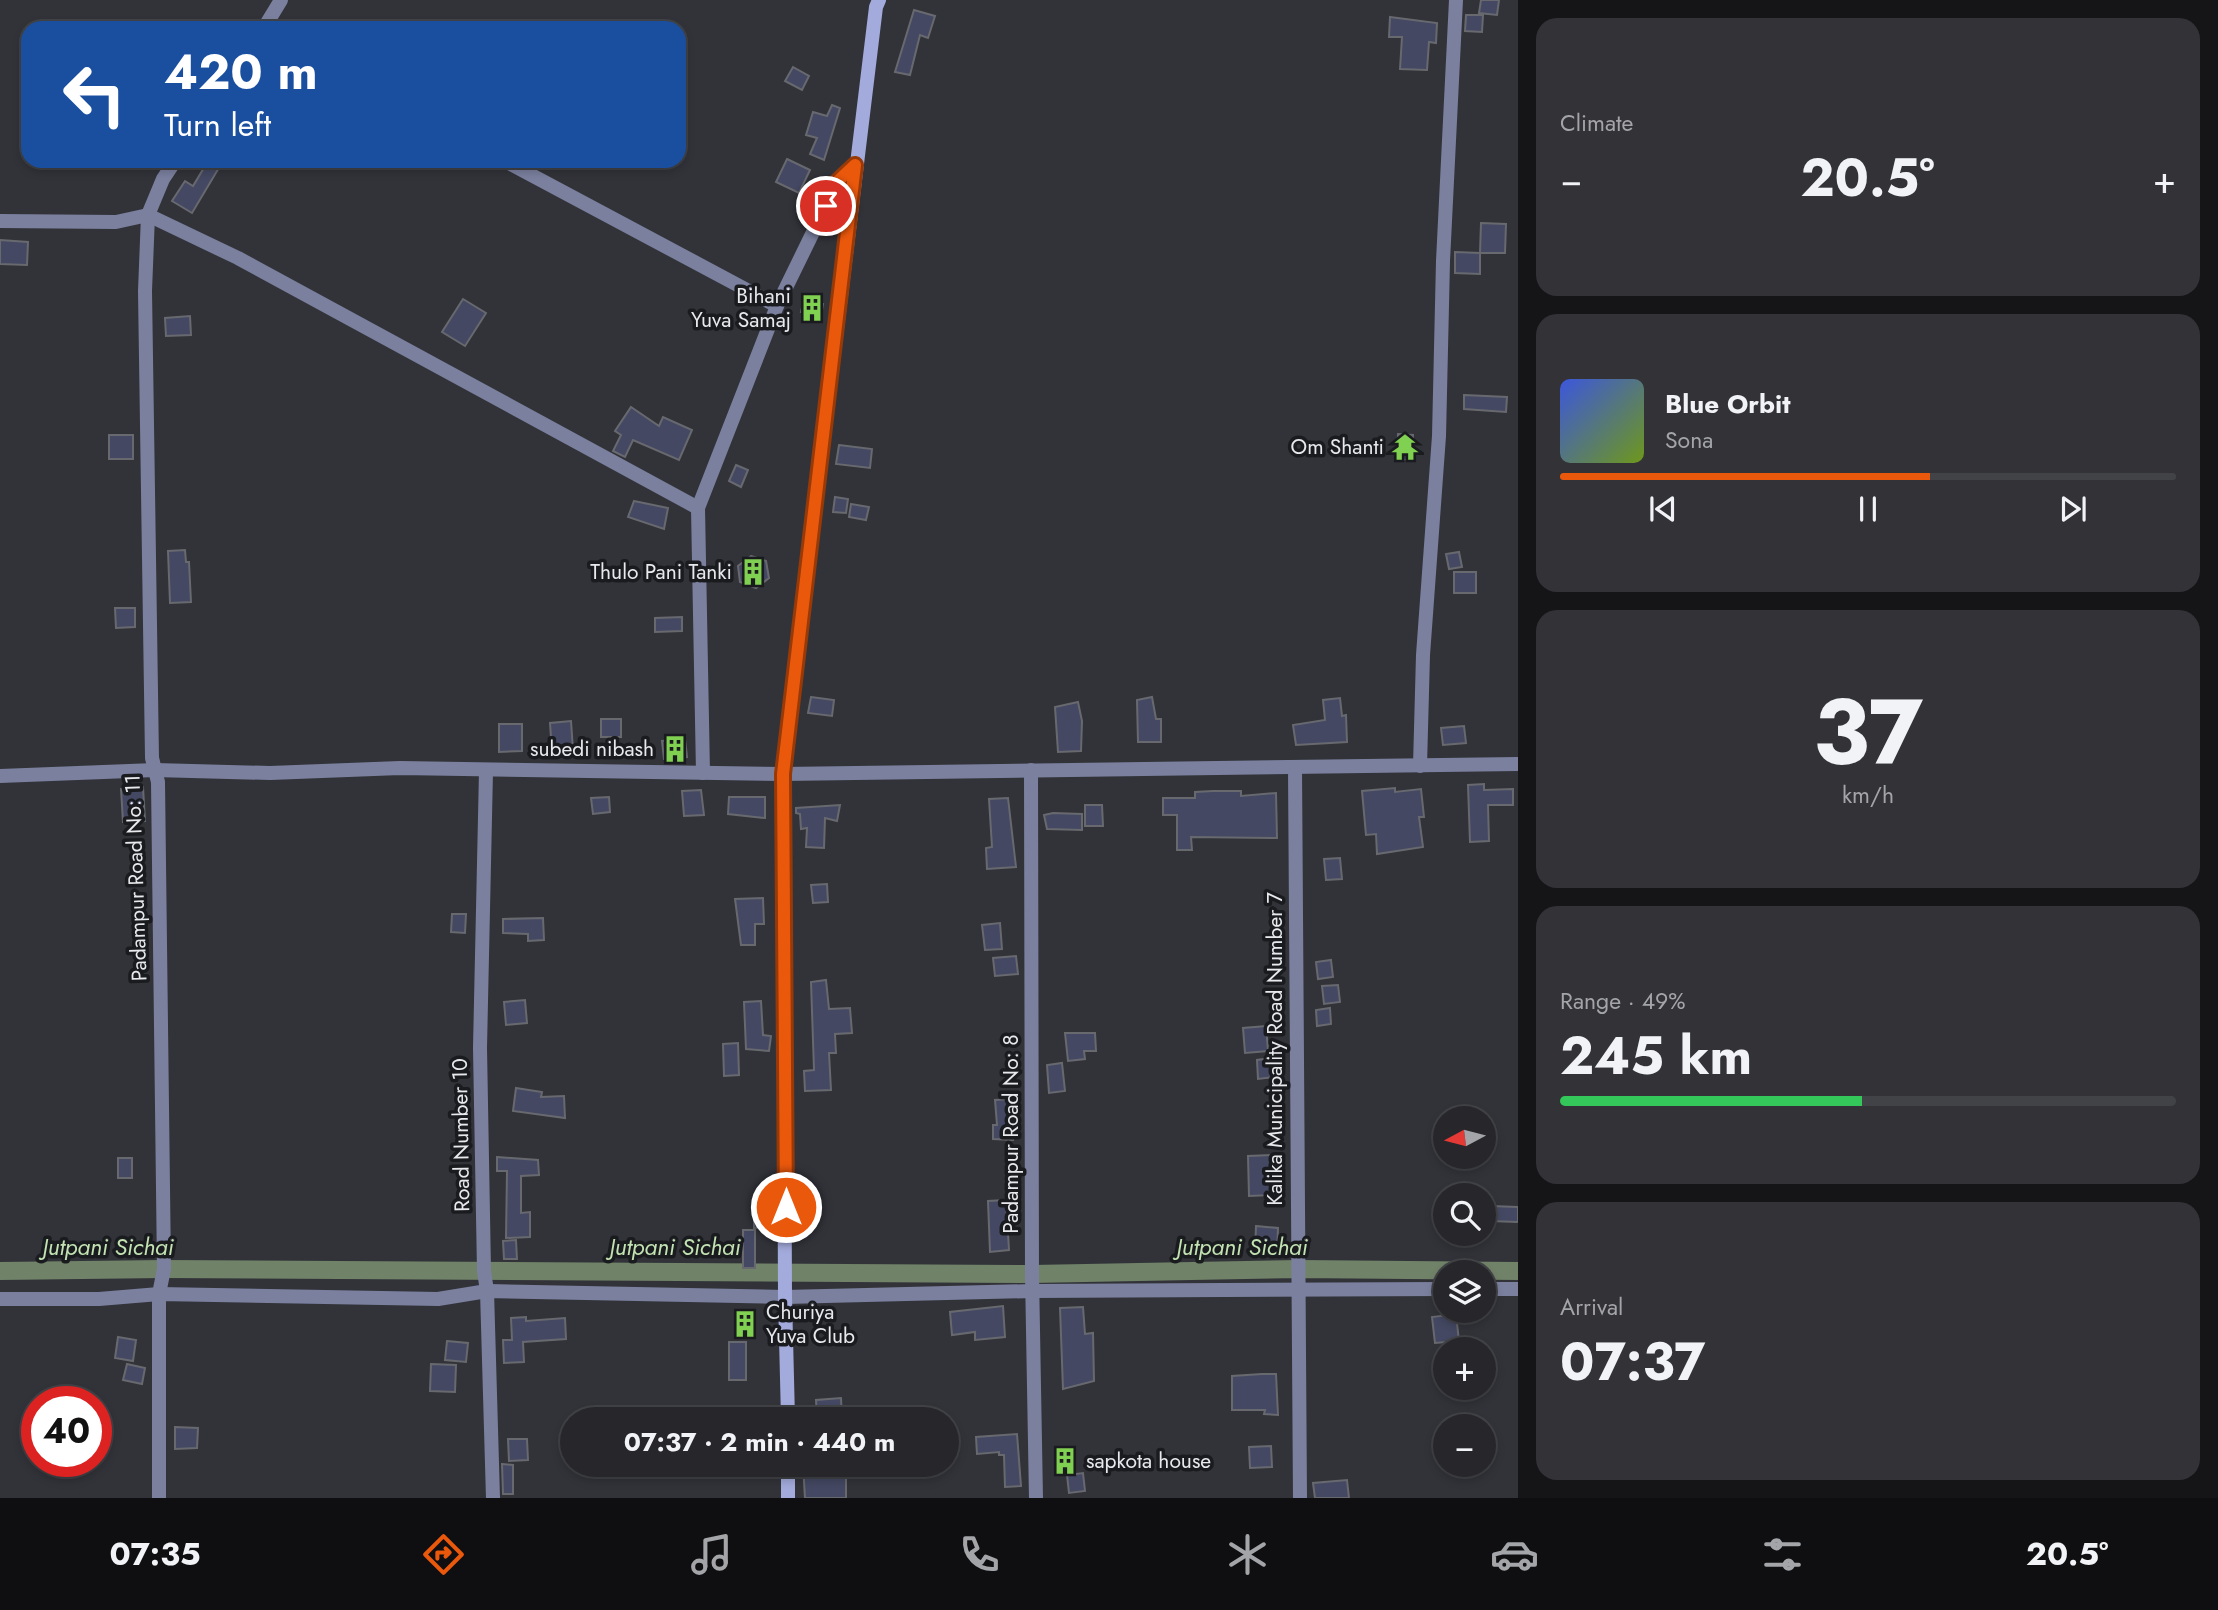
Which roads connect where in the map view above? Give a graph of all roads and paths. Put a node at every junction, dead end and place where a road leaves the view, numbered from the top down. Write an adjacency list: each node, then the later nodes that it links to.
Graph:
1 (281, 0): 4 (street)
2 (879, 0): 5 (street)
3 (1456, 0): 13 (street)
4 (268, 21)
5 (855, 165): 10 (street); 19 (street)
6 (170, 168): 8 (street)
7 (518, 168): 10 (street)
8 (148, 215): 9 (street); 11 (street); 15 (street, Padampur Road No: 11)
9 (0, 221)
10 (777, 306): 11 (street)
11 (698, 508): 18 (street)
12 (1518, 764): 13 (street)
13 (1420, 766): 14 (street)
14 (1295, 768): 16 (street); 21 (street, Kalika Municipality Road Number 7)
15 (155, 770): 17 (street); 20 (street); 27 (street, Padampur Road No: 11)
16 (1031, 770): 19 (street); 26 (street, Padampur Road No: 8)
17 (486, 771): 18 (street); 25 (street, Road Number 10)
18 (703, 773): 19 (street)
19 (783, 774): 28 (street)
20 (0, 776)
21 (1299, 1289): 22 (street); 26 (street); 36 (street, Kalika Municipality Road Number 7)
22 (1433, 1289)
23 (1496, 1289): 24 (street)
24 (1518, 1289)
25 (488, 1291): 27 (street); 28 (street); 33 (street, Road Number 10)
26 (1032, 1291): 28 (street); 35 (street, Padampur Road No: 8)
27 (159, 1294): 29 (street); 32 (street, Padampur Road No: 11)
28 (785, 1297): 30 (street)
29 (0, 1299)
30 (788, 1407)
31 (788, 1477): 34 (street)
32 (159, 1498)
33 (493, 1498)
34 (788, 1498)
35 (1036, 1498)
36 (1300, 1498)

